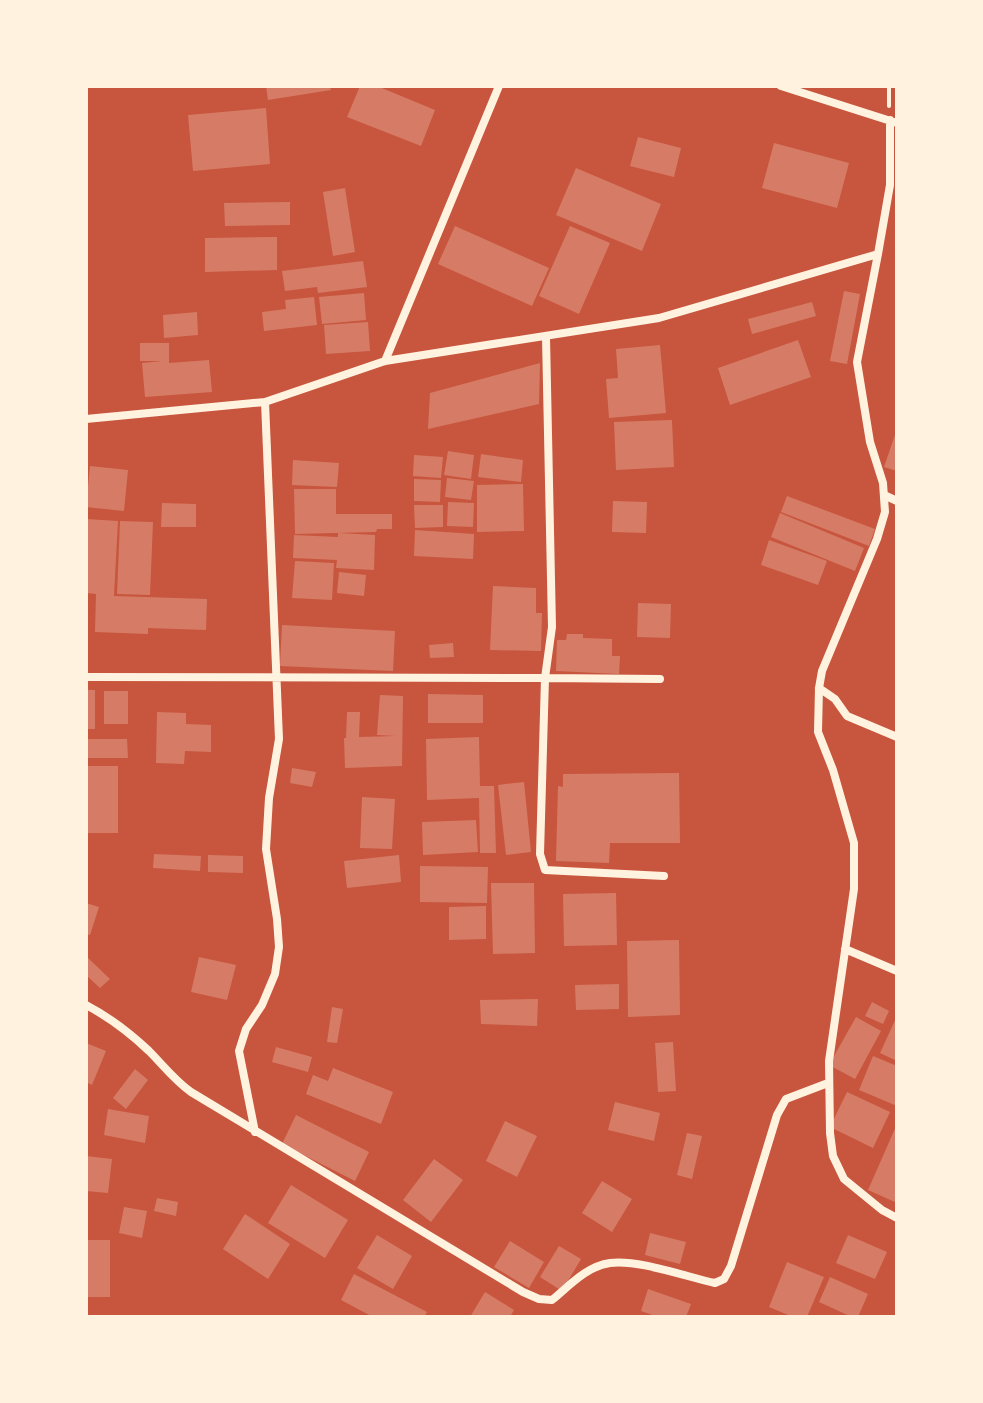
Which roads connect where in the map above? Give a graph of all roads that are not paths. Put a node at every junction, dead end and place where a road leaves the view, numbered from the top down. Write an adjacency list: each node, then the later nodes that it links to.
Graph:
1 (499, 86): 6 (street)
2 (781, 86): 3 (street)
3 (893, 122): 4 (street)
4 (878, 254): 5 (street); 9 (street)
5 (546, 337): 6 (street); 13 (street)
6 (385, 361): 7 (street)
7 (265, 402): 8 (street); 12 (street)
8 (86, 419)
9 (884, 495): 10 (street); 15 (street)
10 (897, 501)
11 (86, 677): 12 (street)
12 (277, 677): 13 (street); 22 (street)
13 (545, 678): 14 (street); 17 (street)
14 (660, 679)
15 (819, 688): 16 (street); 18 (street)
16 (897, 737)
17 (664, 876)
18 (845, 949): 19 (street); 21 (street)
19 (897, 971)
20 (86, 1005): 22 (street)
21 (828, 1083): 22 (street); 23 (street)
22 (255, 1132)
23 (897, 1218)

